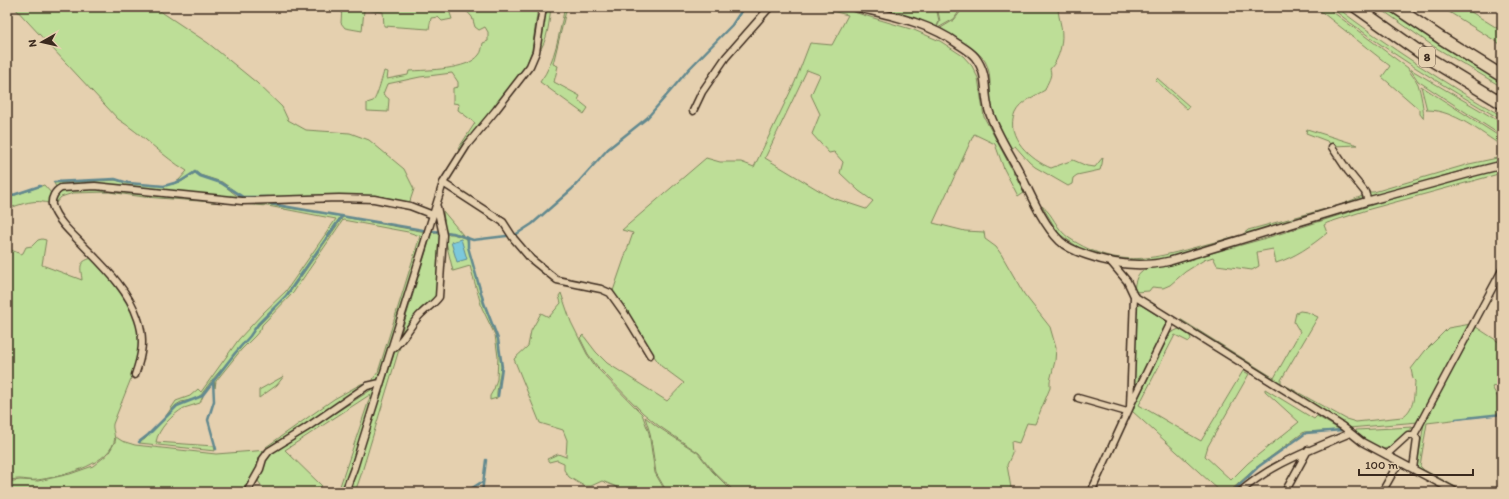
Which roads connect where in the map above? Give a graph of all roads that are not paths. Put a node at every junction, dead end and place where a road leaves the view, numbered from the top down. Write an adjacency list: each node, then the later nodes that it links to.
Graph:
1 (543, 7): 11 (street)
2 (770, 7): 8 (street)
3 (856, 7): 15 (street)
4 (1356, 7): 7 (highway, 8)
5 (1395, 7): 6 (highway, 8)
6 (1502, 76)
7 (1502, 103)
8 (693, 111)
9 (1332, 147): 12 (street)
10 (1502, 166): 12 (street)
11 (443, 183): 13 (street); 20 (street)
12 (1368, 201): 15 (street)
13 (436, 205): 14 (street); 19 (street)
14 (433, 216): 19 (street); 21 (street)
15 (1111, 262): 17 (street)
16 (1502, 270): 26 (street)
17 (1134, 296): 18 (street); 24 (street)
18 (1172, 320): 24 (street); 25 (street)
19 (391, 350): 22 (street)
20 (650, 355)
21 (135, 375)
22 (380, 383): 31 (street); 32 (street)
23 (1078, 398): 24 (street)
24 (1128, 410): 33 (street)
25 (1350, 433): 27 (street); 28 (street)
26 (1414, 435): 28 (street); 30 (street)
27 (1308, 450): 34 (street); 35 (street)
28 (1386, 455): 29 (street)
29 (1399, 462): 30 (street); 36 (street)
30 (1412, 468): 37 (street)
31 (247, 492)
32 (345, 492)
33 (1091, 492)
34 (1240, 492)
35 (1285, 492)
36 (1382, 492)
37 (1456, 492)

